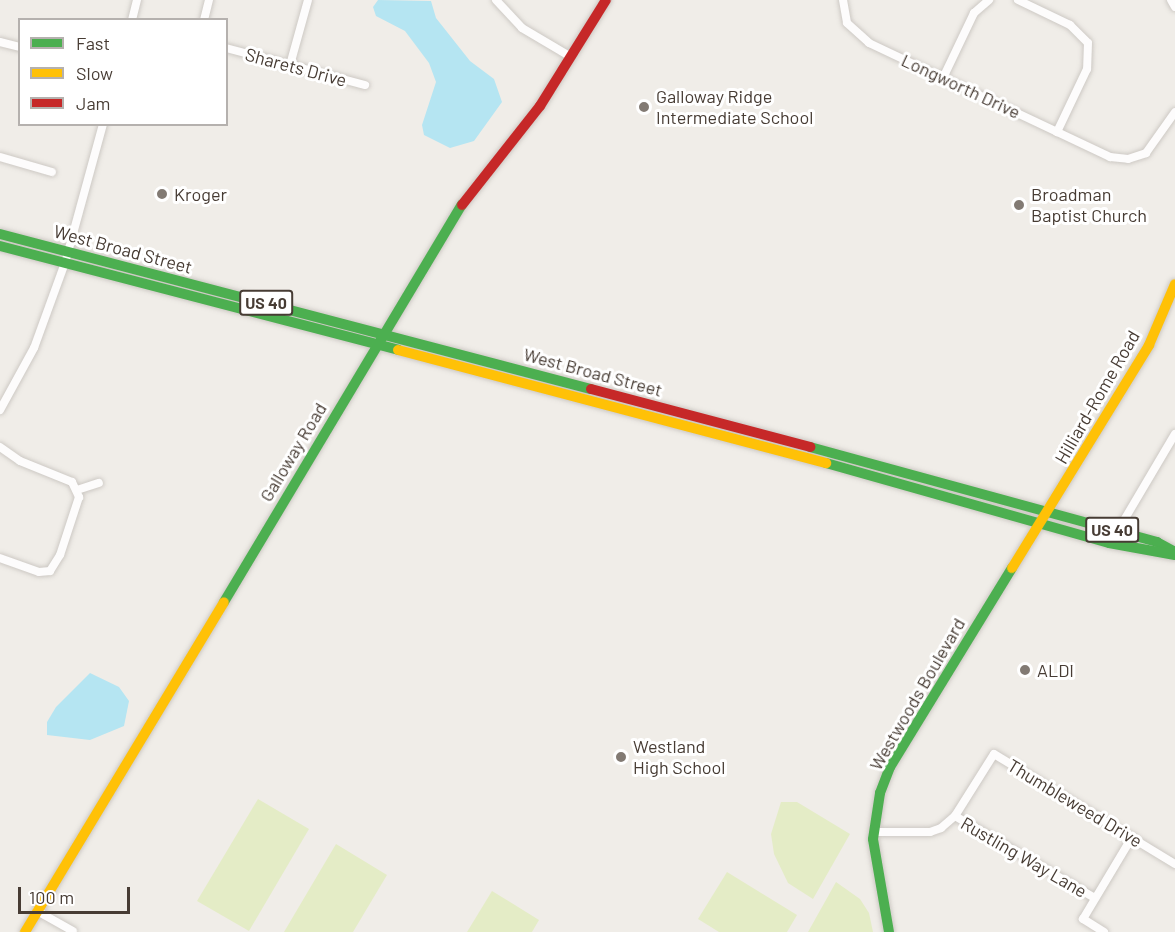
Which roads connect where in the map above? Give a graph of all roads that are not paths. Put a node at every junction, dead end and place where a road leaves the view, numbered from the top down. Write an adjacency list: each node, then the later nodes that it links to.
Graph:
1 (137, 0): 11 (street)
2 (209, 0): 12 (street)
3 (308, 0): 17 (street)
4 (496, 0): 16 (street)
5 (606, 0): 16 (main road, Galloway Road)
6 (843, 0): 18 (street, Longworth Drive)
7 (1018, 0): 22 (street)
8 (1171, 0): 10 (street)
9 (988, 1): 18 (street)
10 (1175, 7)
11 (132, 18)
12 (204, 18)
13 (0, 42): 14 (street)
14 (18, 46)
15 (228, 49): 17 (street, Sharets Drive)
16 (571, 57): 30 (main road, Galloway Road)
17 (290, 65): 19 (street, Sharets Drive)
18 (943, 78): 22 (street, Longworth Drive)
19 (365, 85)
20 (1175, 112): 22 (street, Longworth Drive)
21 (102, 126): 27 (street)
22 (1057, 132)
23 (0, 157): 24 (street)
24 (52, 172)
25 (0, 234): 27 (main road, West Broad Street / US 40)
26 (0, 246): 28 (main road, West Broad Street / US 40)
27 (69, 251): 28 (street); 30 (main road, West Broad Street / US 40)
28 (65, 263): 31 (main road, West Broad Street / US 40); 32 (street)
29 (1175, 284): 37 (main road, Hilliard-Rome Road)
30 (385, 335): 31 (main road, Galloway Road); 37 (main road, West Broad Street / US 40)
31 (378, 345): 38 (main road, West Broad Street / US 40); 47 (main road, Galloway Road)
32 (0, 410)
33 (1175, 434): 39 (street)
34 (0, 447): 36 (street)
35 (99, 483): 36 (street)
36 (77, 490): 41 (street)
37 (1047, 513): 38 (main road, Hilliard-Rome Road); 39 (main road, West Broad Street / US 40)
38 (1041, 524): 40 (main road, West Broad Street / US 40); 43 (main road, Westwoods Boulevard)
39 (1117, 532): 40 (main road, West Broad Street / US 40)
40 (1175, 553)
41 (0, 558)
42 (955, 816): 43 (street, Rustling Way Lane); 44 (street, Thumbleweed Drive); 46 (street, Rustling Way Lane)
43 (874, 832): 50 (main road, Westwoods Boulevard)
44 (1132, 837): 45 (street, Thumbleweed Drive); 46 (street)
45 (1175, 864)
46 (1095, 898): 51 (street, Rustling Way Lane)
47 (37, 911): 48 (street); 49 (main road, Galloway Road)
48 (73, 931)
49 (25, 932)
50 (889, 932)
51 (1104, 932)

